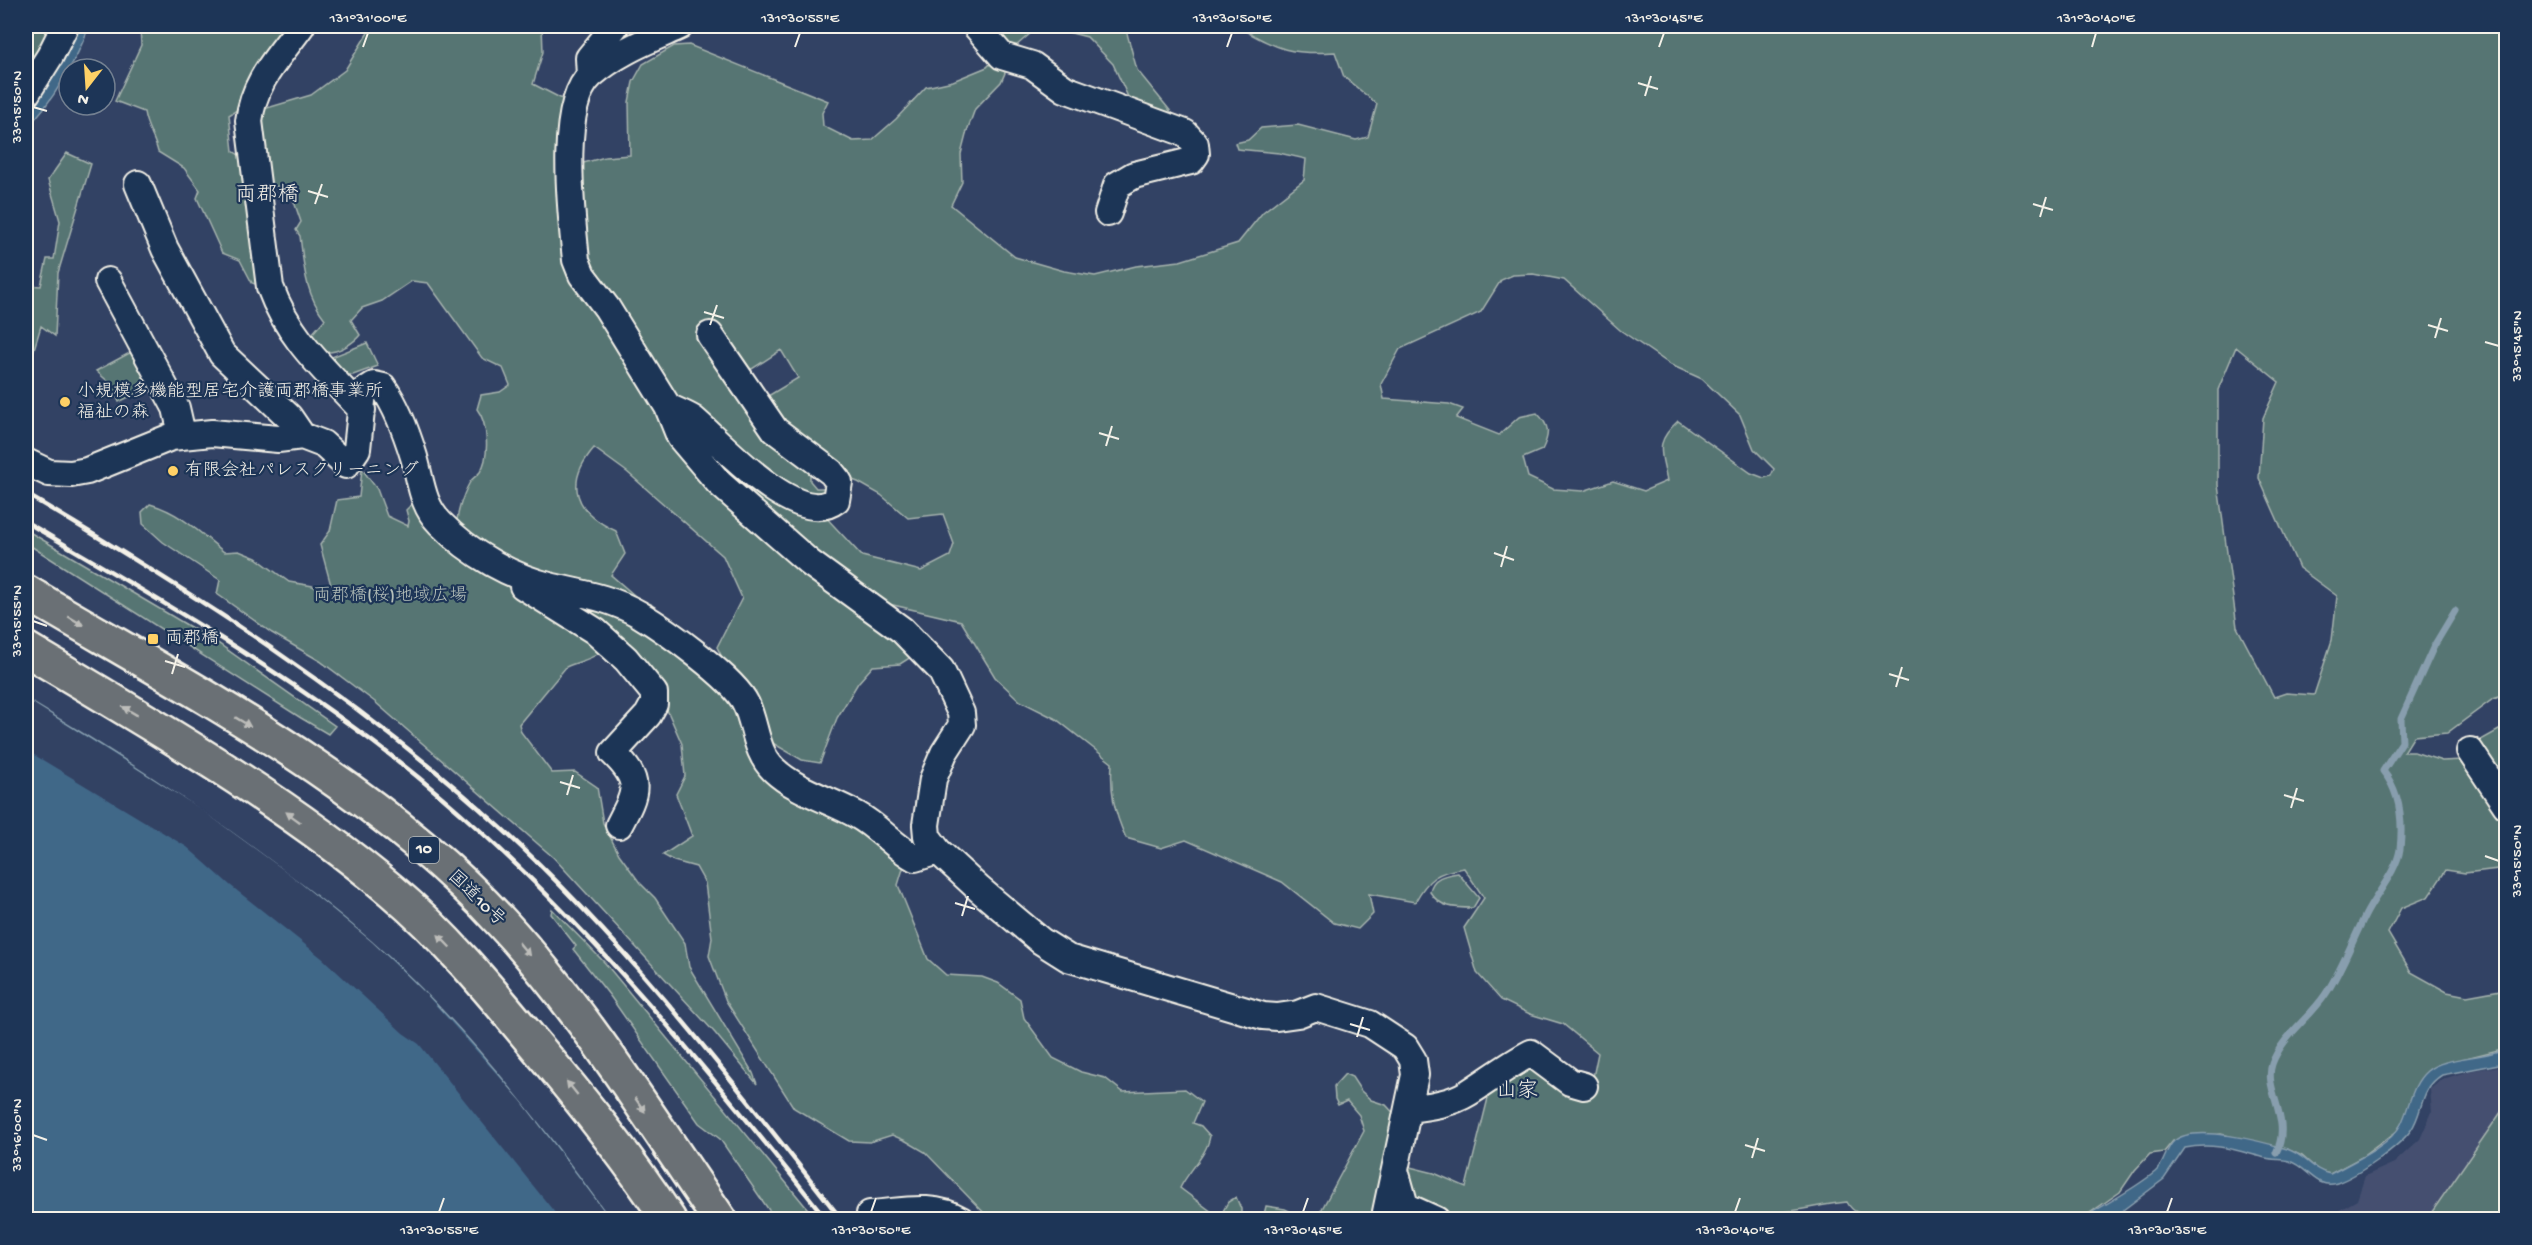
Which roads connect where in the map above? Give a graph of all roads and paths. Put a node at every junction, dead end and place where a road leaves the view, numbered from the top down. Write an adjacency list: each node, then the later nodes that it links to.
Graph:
1 (64, 26): 7 (street)
2 (301, 26): 13 (street)
3 (615, 26): 6 (street)
4 (680, 26): 6 (street)
5 (976, 26): 9 (street)
6 (590, 76): 12 (street)
7 (26, 94)
8 (138, 184): 15 (street)
9 (1108, 213)
10 (108, 281): 14 (street)
11 (710, 335): 12 (street)
12 (668, 407): 23 (street)
13 (362, 410): 15 (street); 17 (street)
14 (182, 434): 15 (street); 16 (street)
15 (302, 436)
16 (26, 462)
17 (509, 573): 22 (street); 23 (street)
18 (26, 592): 29 (highway, 国道10号 / 10, one-way to 29)
19 (26, 649): 28 (highway, one-way to 19)
20 (2470, 751): 21 (street)
21 (2506, 805)
22 (619, 825)
23 (938, 851): 25 (street)
24 (1584, 1086): 25 (street)
25 (1410, 1109): 26 (street)
26 (1396, 1173): 31 (street); 32 (street)
27 (870, 1214): 30 (street)
28 (669, 1220)
29 (720, 1220)
30 (961, 1220)
31 (1393, 1220)
32 (1436, 1220)

